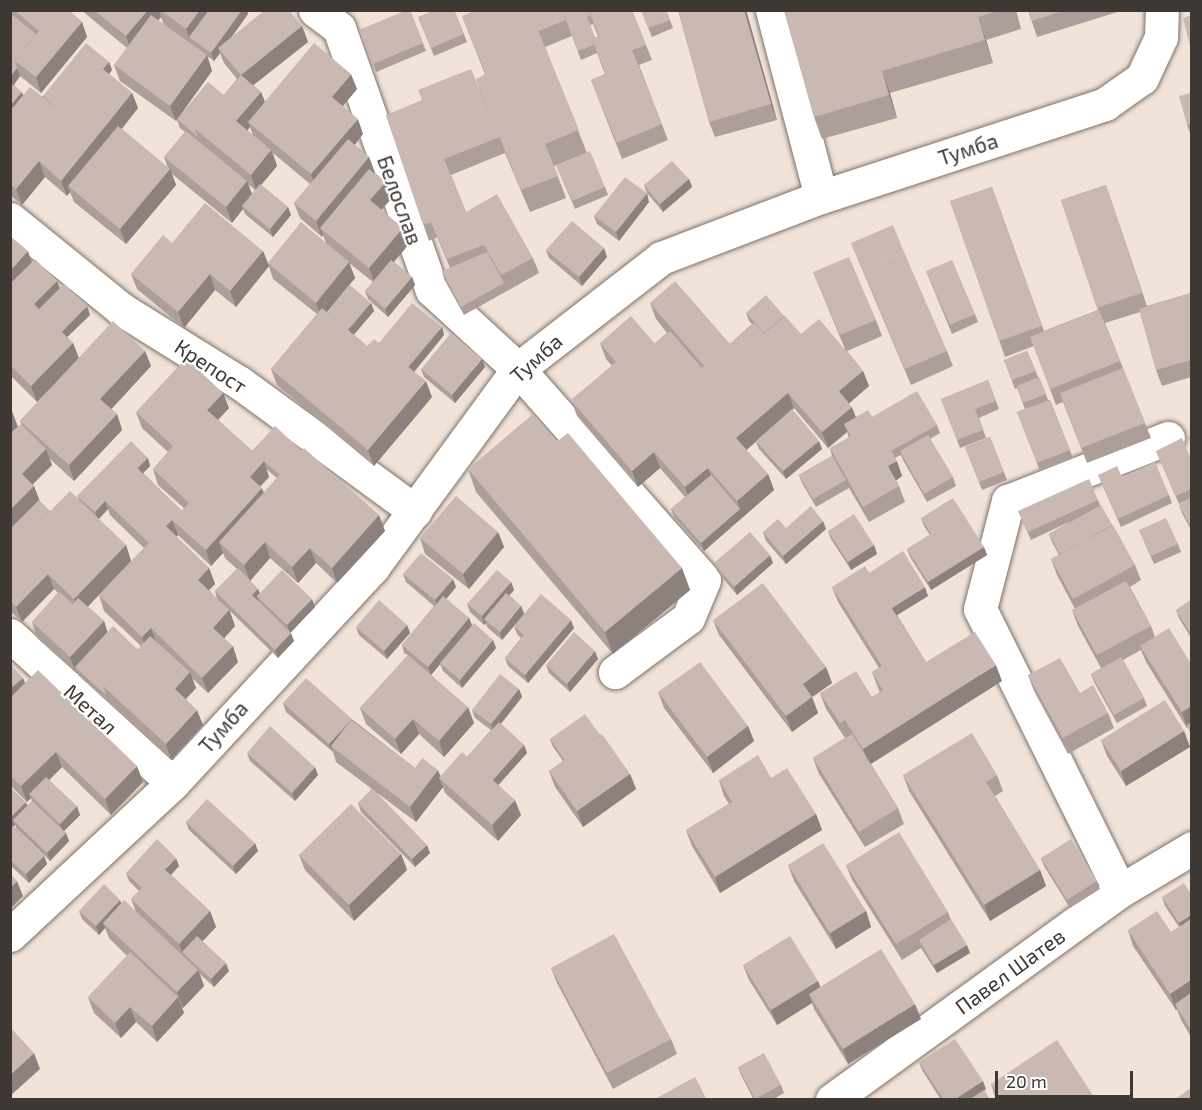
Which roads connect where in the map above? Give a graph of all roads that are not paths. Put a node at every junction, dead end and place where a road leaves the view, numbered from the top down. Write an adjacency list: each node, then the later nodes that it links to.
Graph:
1 (772, 10): 4 (street)
2 (1162, 10): 4 (street, Тумба)
3 (335, 16): 6 (street, Белослав)
4 (821, 197): 6 (street, Тумба)
5 (10, 219): 8 (street, Крепост)
6 (518, 369): 8 (street, Тумба); 10 (street, Белослав)
7 (1168, 438): 13 (street)
8 (415, 511): 11 (street, Тумба)
9 (10, 635): 11 (street, Метал)
10 (615, 672)
11 (173, 783): 14 (street, Тумба)
12 (1191, 848): 13 (street, Павел Шатев)
13 (1120, 891): 15 (street, Павел Шатев)
14 (10, 934)
15 (832, 1100)

